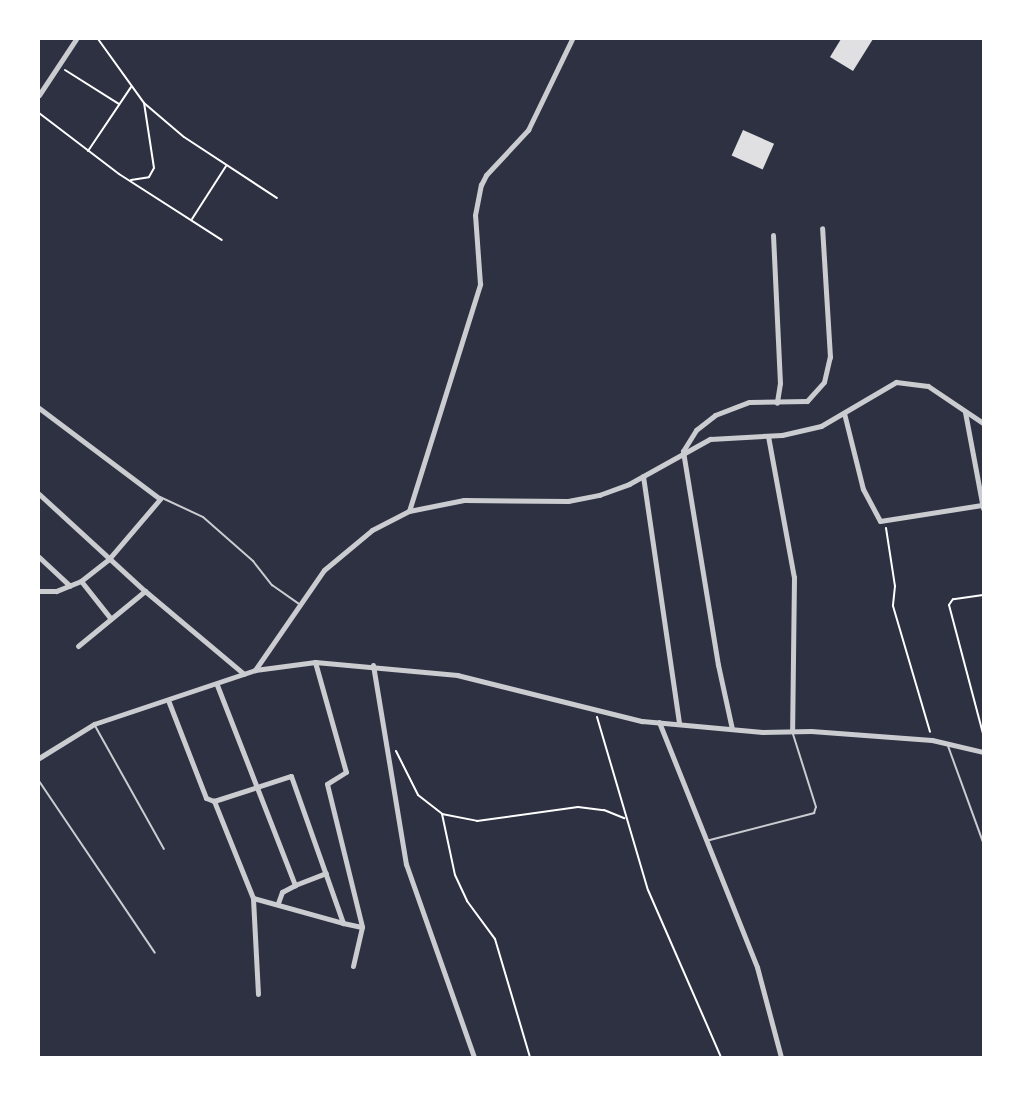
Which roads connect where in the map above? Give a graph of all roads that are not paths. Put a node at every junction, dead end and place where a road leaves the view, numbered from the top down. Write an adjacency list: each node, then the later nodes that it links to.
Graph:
1 (76, 39): 3 (street)
2 (572, 39): 17 (street)
3 (39, 95)
4 (822, 228): 6 (street)
5 (773, 235): 6 (street)
6 (777, 403): 12 (street)
7 (39, 408): 15 (street)
8 (965, 412): 9 (street); 10 (street); 16 (street)
9 (844, 413): 11 (street); 16 (street)
10 (983, 423)
11 (768, 436): 12 (street); 37 (street)
12 (683, 451): 13 (street); 36 (street)
13 (643, 476): 17 (street); 34 (street)
14 (39, 494): 19 (street)
15 (160, 497): 19 (street); 24 (lane)
16 (983, 507)
17 (409, 511): 24 (street)
18 (39, 557): 21 (street)
19 (109, 559): 20 (street); 23 (street)
20 (81, 581): 21 (street); 25 (street)
21 (70, 586): 22 (street)
22 (39, 591)
23 (145, 591): 25 (street); 30 (street)
24 (299, 603): 29 (street)
25 (111, 619): 26 (street)
26 (78, 646)
27 (315, 662): 28 (street); 29 (street); 52 (street)
28 (373, 665): 33 (street); 56 (street)
29 (255, 670): 30 (street)
30 (244, 674): 31 (street)
31 (217, 685): 32 (street); 42 (street)
32 (168, 700): 35 (street); 43 (street)
33 (659, 722): 34 (street); 44 (street)
34 (679, 723): 36 (street)
35 (94, 724): 40 (street); 46 (lane)
36 (732, 729): 37 (street)
37 (792, 731): 38 (street); 44 (lane)
38 (946, 742): 39 (street); 45 (lane)
39 (983, 752)
40 (39, 758)
41 (39, 782): 53 (lane)
42 (257, 785): 43 (street); 47 (street); 48 (street)
43 (214, 801): 49 (street)
44 (704, 841): 57 (street)
45 (983, 842)
46 (164, 849)
47 (326, 873): 48 (street); 51 (street)
48 (295, 885): 50 (street)
49 (253, 898): 50 (street); 55 (street)
50 (278, 903): 51 (street)
51 (343, 923): 52 (street)
52 (362, 927): 54 (street)
53 (154, 953)
54 (353, 966)
55 (258, 994)
56 (474, 1057)
57 (781, 1057)

